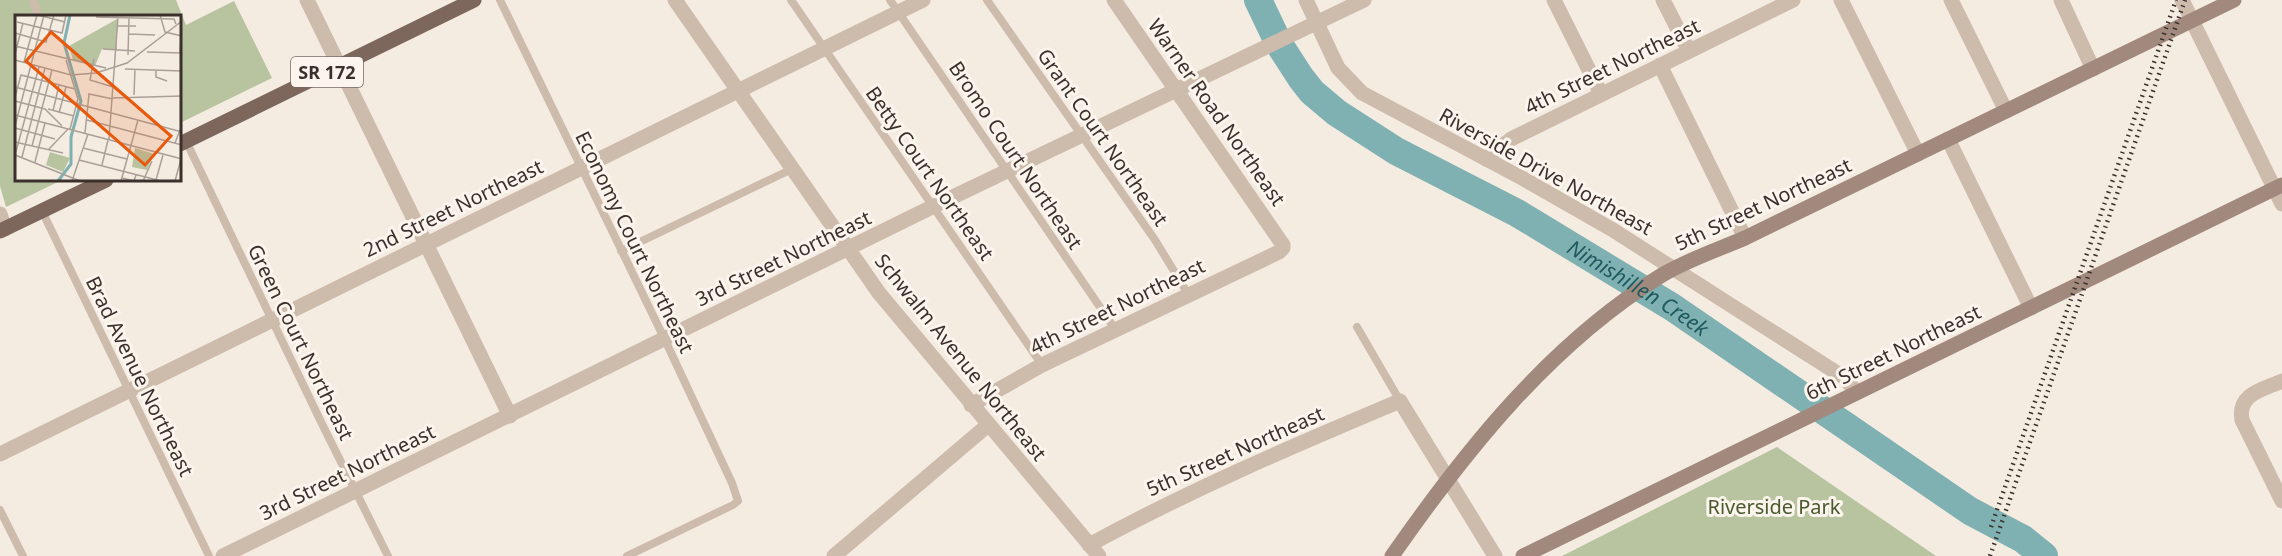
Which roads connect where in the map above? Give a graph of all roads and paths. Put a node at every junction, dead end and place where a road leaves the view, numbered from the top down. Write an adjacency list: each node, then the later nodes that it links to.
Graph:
1 (33, 0): 21 (lane)
2 (307, 0): 26 (street)
3 (474, 0): 26 (main road, SR 172)
4 (500, 0): 39 (lane, Economy Court Northeast)
5 (675, 0): 30 (street, Schwalm Avenue Northeast)
6 (791, 0): 24 (lane, Betty Court Northeast)
7 (923, 0): 20 (street, 2nd Street Northeast)
8 (987, 0): 33 (lane, Grant Court Northeast)
9 (1114, 0): 29 (street, Warner Road Northeast)
10 (1306, 0): 23 (street, Riverside Drive Northeast)
11 (1364, 0): 23 (street, 3rd Street Northeast)
12 (1554, 0): 31 (street)
13 (1663, 0): 25 (street)
14 (1792, 0): 25 (street, 4th Street Northeast)
15 (1841, 0): 36 (street)
16 (1951, 0): 32 (street)
17 (2061, 0): 28 (street)
18 (2182, 0): 22 (street)
19 (2234, 0): 22 (main road, 5th Street Northeast)
20 (894, 6): 24 (street, 2nd Street Northeast); 40 (lane, Bromo Court Northeast)
21 (38, 15)
22 (2192, 21): 28 (main road, 5th Street Northeast); 42 (street)
23 (1311, 26): 29 (street, 3rd Street Northeast); 37 (street, Riverside Drive Northeast)
24 (825, 49): 30 (street, 2nd Street Northeast); 44 (lane, Betty Court Northeast)
25 (1689, 51): 27 (street, 4th Street Northeast)
26 (339, 65): 35 (main road, SR 172); 48 (street)
27 (1660, 65): 31 (street, 4th Street Northeast); 47 (street)
28 (2093, 69): 32 (main road, 5th Street Northeast)
29 (1178, 90): 33 (street, 3rd Street Northeast); 49 (street, Warner Road Northeast)
30 (738, 92): 38 (street, Schwalm Avenue Northeast); 39 (street, 2nd Street Northeast)
31 (1601, 94): 37 (street, 4th Street Northeast)
32 (2006, 111): 34 (main road, 5th Street Northeast)
33 (1081, 136): 40 (street, 3rd Street Northeast); 53 (lane, Grant Court Northeast)
34 (1948, 139): 36 (main road, 5th Street Northeast); 54 (street)
35 (183, 142): 55 (lane, Green Court Northeast)
36 (1918, 154): 47 (main road, 5th Street Northeast)
37 (1486, 159): 52 (street, Riverside Drive Northeast)
38 (792, 169): 50 (street, Schwalm Avenue Northeast); 51 (lane)
39 (581, 170): 48 (street, 2nd Street Northeast); 51 (lane, Economy Court Northeast)
40 (1007, 171): 44 (street, 3rd Street Northeast); 57 (lane, Bromo Court Northeast)
41 (98, 182): 45 (main road)
42 (2278, 186): 43 (street); 54 (main road, 6th Street Northeast)
43 (2282, 204)
44 (934, 206): 50 (street, 3rd Street Northeast); 59 (lane, Betty Court Northeast)
45 (42, 211): 46 (main road); 61 (lane, Brad Avenue Northeast)
46 (1, 223)
47 (1745, 238): 52 (main road, 5th Street Northeast)
48 (428, 244): 55 (street, 2nd Street Northeast); 65 (street)
49 (1283, 248): 53 (street, 4th Street Northeast)
50 (847, 250): 58 (street, 3rd Street Northeast); 64 (street, Schwalm Avenue Northeast)
51 (621, 251): 58 (lane, Economy Court Northeast)
52 (1668, 272): 62 (street, Riverside Drive Northeast); 68 (main road, 5th Street Northeast)
53 (1188, 294): 57 (street, 4th Street Northeast)
54 (2031, 308): 62 (main road, 6th Street Northeast)
55 (272, 320): 61 (street, 2nd Street Northeast); 69 (lane, Green Court Northeast)
56 (1357, 327): 63 (lane)
57 (1115, 329): 59 (street, 4th Street Northeast)
58 (665, 340): 65 (street, 3rd Street Northeast); 77 (lane, Economy Court Northeast)
59 (1042, 365): 64 (street, 4th Street Northeast)
60 (2282, 381): 70 (street)
61 (128, 390): 67 (street, 2nd Street Northeast); 74 (lane, Brad Avenue Northeast)
62 (1852, 394): 81 (main road, 6th Street Northeast)
63 (1400, 401): 68 (street); 72 (street, 5th Street Northeast)
64 (971, 405): 66 (street, Schwalm Avenue Northeast)
65 (510, 416): 69 (street, 3rd Street Northeast)
66 (988, 425): 72 (street, Schwalm Avenue Northeast); 78 (street)
67 (0, 454)
68 (1448, 481): 79 (main road, 5th Street Northeast); 80 (street)
69 (356, 491): 75 (street, 3rd Street Northeast); 76 (lane, Green Court Northeast)
70 (2282, 501)
71 (0, 510): 73 (lane)
72 (1094, 550)
73 (23, 556)
74 (209, 556)
75 (224, 556)
76 (388, 556)
77 (627, 556)
78 (834, 556)
79 (1392, 556)
80 (1495, 556)
81 (1522, 556)

